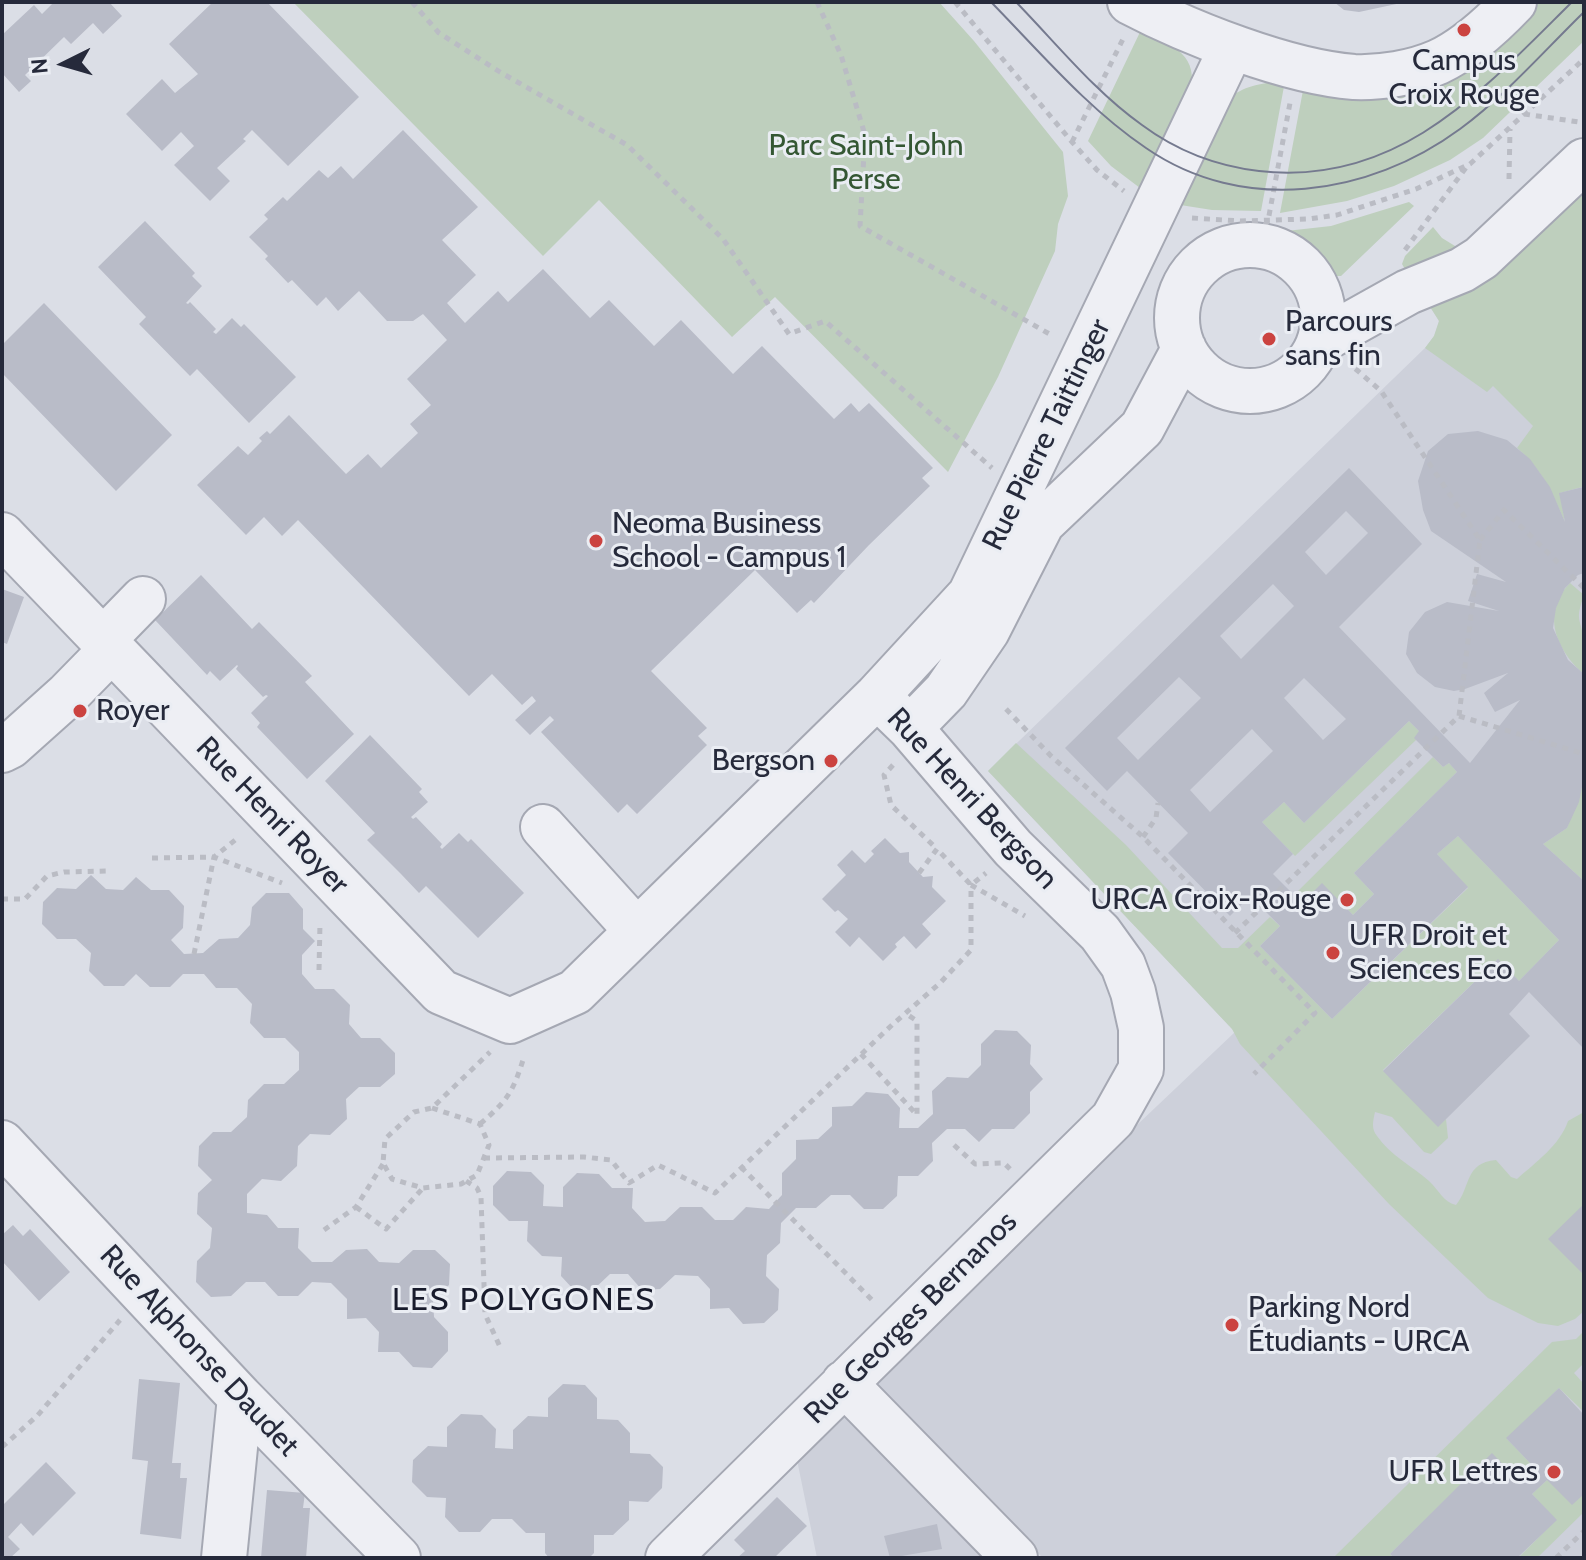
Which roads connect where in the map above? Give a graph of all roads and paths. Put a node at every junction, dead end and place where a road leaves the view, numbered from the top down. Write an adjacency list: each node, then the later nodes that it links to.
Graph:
1 (412, 2): 20 (path)
2 (817, 2): 19 (path)
3 (955, 2): 11 (path)
4 (1514, 2): 8 (street)
5 (1134, 4): 6 (street); 11 (path)
6 (1232, 47): 8 (street); 14 (street, Rue Pierre Taittinger)
7 (1584, 59): 9 (path)
8 (1298, 65): 15 (path)
9 (1524, 114): 10 (path); 13 (path)
10 (1584, 123)
11 (1072, 142): 14 (path)
12 (1584, 161): 17 (street)
13 (1470, 164): 15 (path); 16 (path)
14 (1155, 209): 15 (path); 19 (street, Rue Pierre Taittinger)
15 (1258, 233): 17 (street); 18 (street)
16 (1400, 257)
17 (1322, 340): 18 (street); 22 (path)
18 (1184, 349): 29 (street, Rue Pierre Taittinger)
19 (1086, 354): 20 (street, Rue Pierre Taittinger)
20 (1020, 492): 26 (street, Rue Pierre Taittinger)
21 (2, 535): 25 (street, Rue Henri Royer)
22 (1480, 540): 23 (path); 28 (path)
23 (1584, 588)
24 (143, 599): 25 (street)
25 (108, 644): 30 (street); 34 (street, Rue Henri Royer)
26 (877, 696): 29 (street, Rue Henri Bergson); 47 (street, Rue Pierre Taittinger)
27 (1006, 709): 36 (path)
28 (1459, 716): 31 (path); 48 (path)
29 (910, 728): 55 (street, Rue Henri Bergson)
30 (2, 750)
31 (1584, 754)
32 (1158, 803): 36 (path)
33 (891, 805): 37 (path)
34 (269, 813): 38 (path); 51 (street, Rue Henri Royer)
35 (543, 827): 47 (street)
36 (1143, 837): 48 (path)
37 (937, 849): 41 (path); 42 (path)
38 (214, 857): 39 (path); 43 (path); 49 (path)
39 (152, 858)
40 (111, 871): 44 (path)
41 (919, 873)
42 (971, 885): 46 (path); 52 (path)
43 (295, 888)
44 (2, 899)
45 (320, 915): 50 (path)
46 (1037, 923)
47 (637, 931): 51 (street, Rue Pierre Taittinger)
48 (1235, 933): 56 (path)
49 (194, 954)
50 (319, 970)
51 (557, 1000): 58 (path)
52 (905, 1013): 53 (path); 53 (path)
53 (861, 1054): 63 (path)
54 (475, 1066): 57 (path)
55 (1141, 1069): 66 (street, Rue Georges Bernanos)
56 (1254, 1074)
57 (432, 1108): 58 (path); 62 (path)
58 (480, 1124): 61 (path)
59 (2, 1143): 69 (street, Rue Alphonse Daudet)
60 (954, 1145): 66 (path)
61 (484, 1158): 63 (path); 64 (path)
62 (383, 1163): 65 (path); 67 (path)
63 (741, 1167): 70 (path)
64 (466, 1181): 65 (path); 71 (path)
65 (423, 1188): 67 (path)
66 (1036, 1195): 70 (street, Rue Georges Bernanos)
67 (356, 1207): 68 (path)
68 (324, 1230)
69 (144, 1293): 73 (street, Rue Alphonse Daudet); 74 (path)
70 (900, 1328): 72 (street, Rue Georges Bernanos)
71 (501, 1349)
72 (844, 1383): 78 (street, Rue Georges Bernanos); 79 (street)
73 (240, 1397): 76 (street); 77 (street, Rue Alphonse Daudet)
74 (2, 1447)
75 (1584, 1531): 80 (path)
76 (224, 1558)
77 (398, 1558)
78 (668, 1558)
79 (1015, 1558)
80 (1556, 1558)

